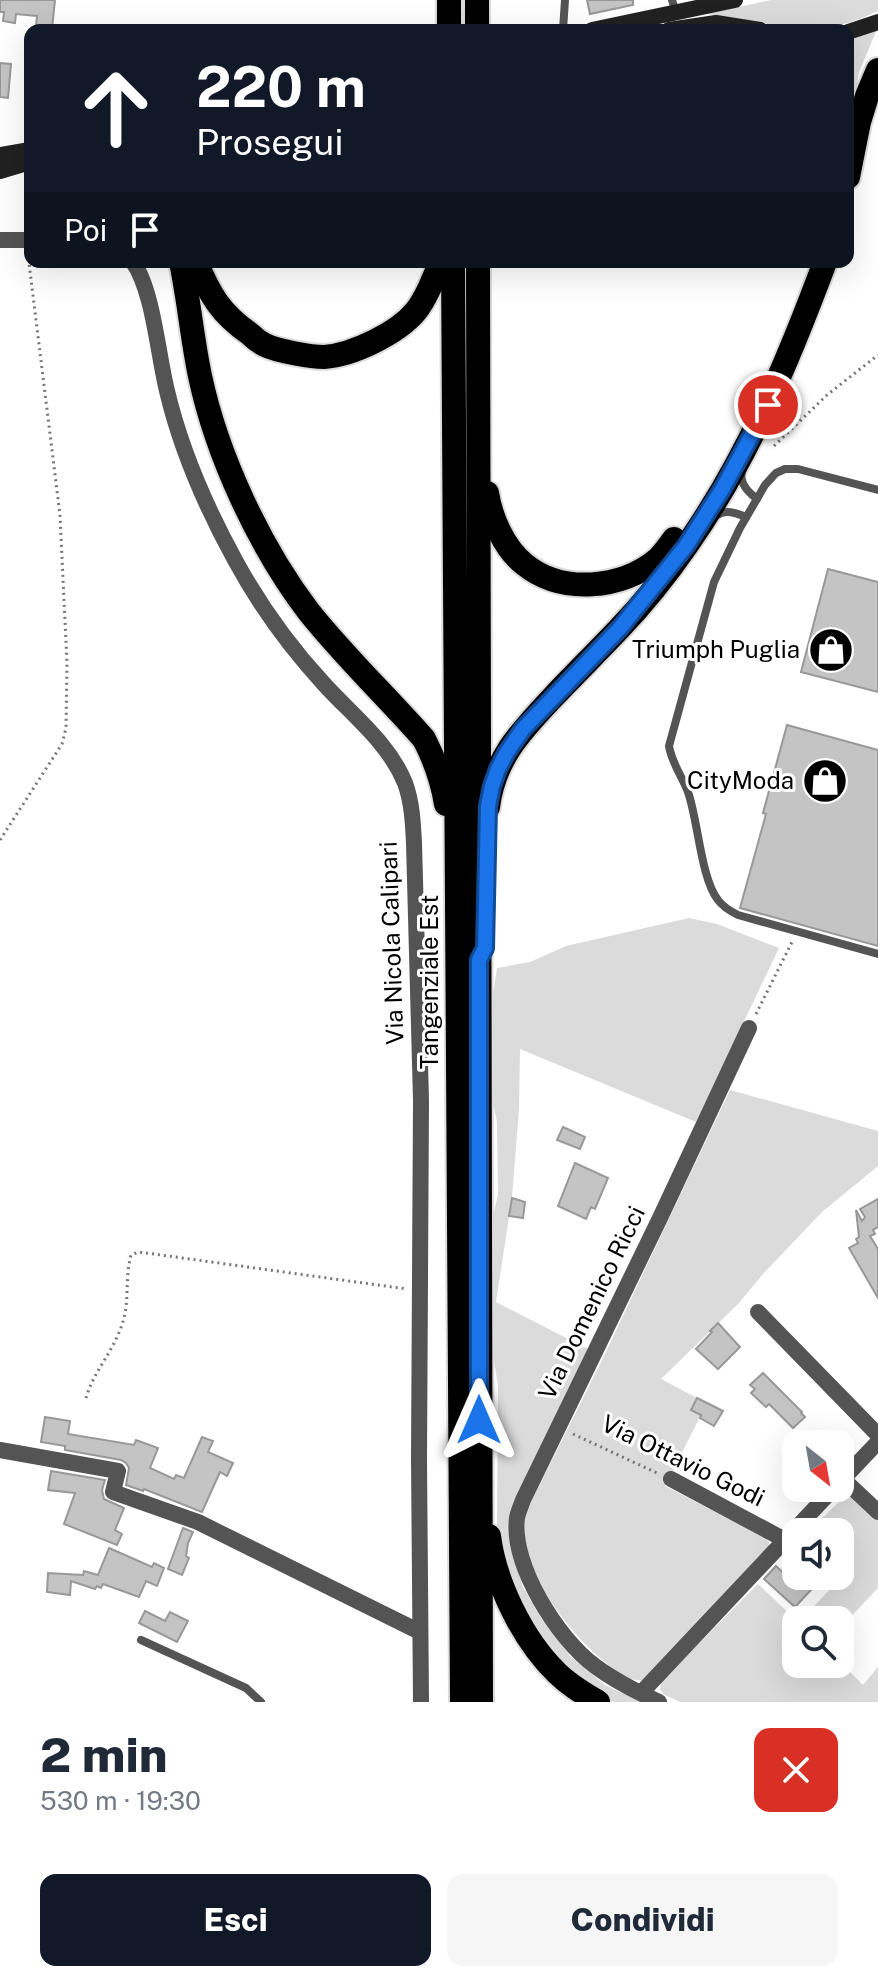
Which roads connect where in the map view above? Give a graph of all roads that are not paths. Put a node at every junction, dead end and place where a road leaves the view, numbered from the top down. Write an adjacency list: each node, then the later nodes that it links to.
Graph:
1 (477, 0): 6 (highway)
2 (565, 0): 7 (lane)
3 (735, 0): 4 (main road)
4 (674, 6): 8 (main road)
5 (878, 22): 9 (main road)
6 (477, 24)
7 (563, 24)
8 (612, 24)
9 (854, 30)
10 (878, 70): 11 (highway)
11 (854, 147)
12 (24, 151): 13 (main road)
13 (0, 155)
14 (24, 164): 15 (main road)
15 (0, 171)
16 (0, 240): 17 (street)
17 (24, 240)
18 (137, 268): 48 (street, Via Nicola Calipari)
19 (182, 268): 33 (highway)
20 (199, 268): 21 (highway)
21 (438, 268)
22 (453, 268): 33 (highway, Tangenziale Est)
23 (478, 268): 26 (highway, Tangenziale Est)
24 (808, 268): 26 (highway)
25 (823, 268): 27 (highway)
26 (479, 408): 33 (highway, Tangenziale Est)
27 (757, 425): 29 (lane); 31 (highway)
28 (878, 490): 29 (lane)
29 (757, 499): 30 (lane)
30 (746, 517): 31 (lane); 32 (lane)
31 (686, 546): 33 (highway)
32 (878, 954)
33 (468, 964): 36 (highway, Tangenziale Est); 53 (highway, Tangenziale Est)
34 (749, 1028): 50 (street, Via Domenico Ricci)
35 (758, 1312): 37 (street)
36 (479, 1389): 54 (highway, Tangenziale Est); 55 (highway)
37 (878, 1435)
38 (878, 1442): 40 (street)
39 (0, 1450): 48 (street)
40 (854, 1467)
41 (671, 1479): 46 (street, Via Ottavio Godi)
42 (854, 1494): 44 (street)
43 (821, 1502): 45 (street)
44 (878, 1512)
45 (806, 1518)
46 (782, 1538)
47 (782, 1543): 50 (street)
48 (420, 1632): 52 (street, Via Nicola Calipari)
49 (141, 1640): 51 (lane)
50 (641, 1693): 56 (street, Via Domenico Ricci)
51 (261, 1702)
52 (421, 1702)
53 (462, 1702)
54 (481, 1702)
55 (598, 1702)
56 (659, 1702)

